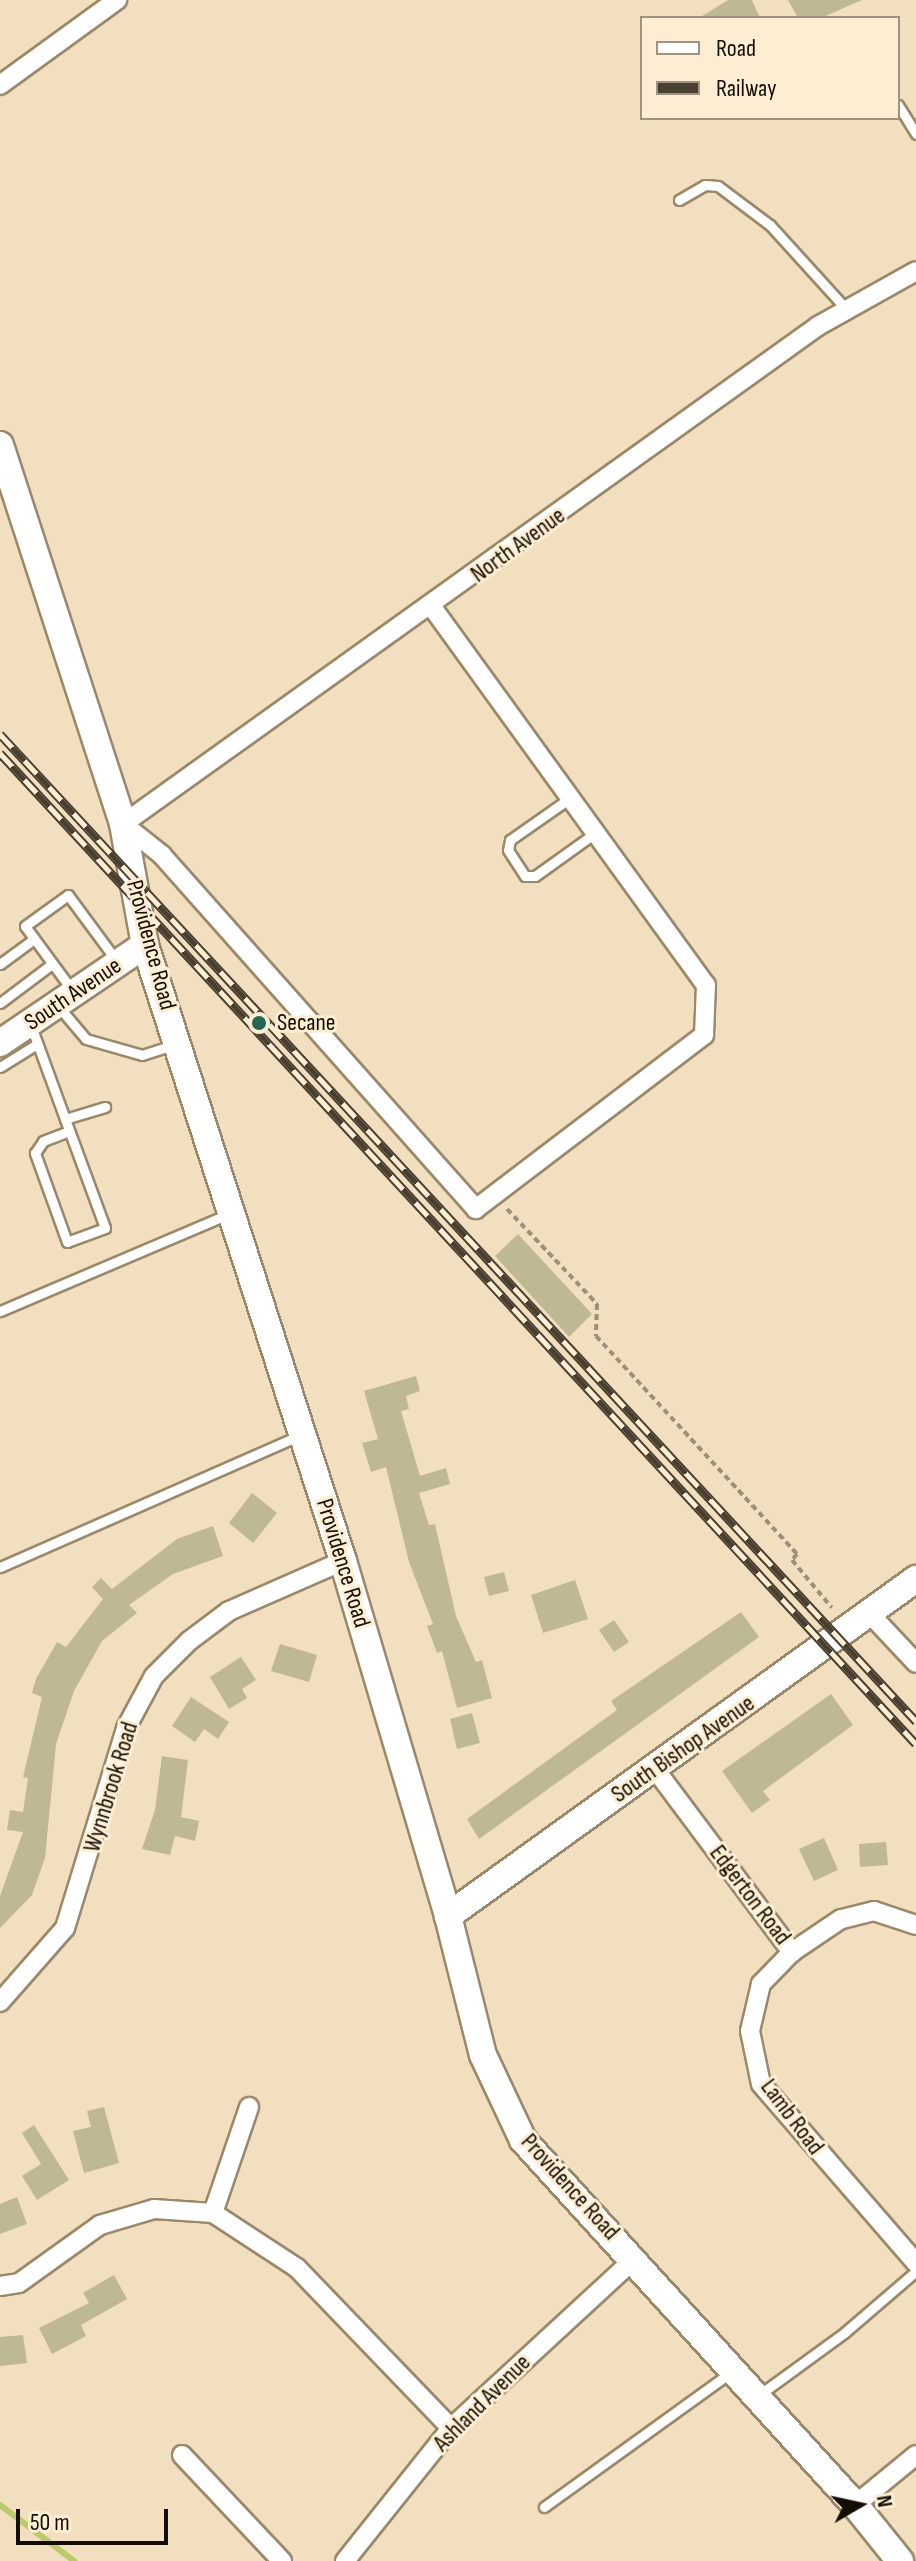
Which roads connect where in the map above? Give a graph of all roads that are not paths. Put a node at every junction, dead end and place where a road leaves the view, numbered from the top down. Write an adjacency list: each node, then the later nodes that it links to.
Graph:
1 (117, 0): 2 (street)
2 (0, 85)
3 (900, 108): 4 (lane)
4 (916, 134)
5 (679, 200): 7 (lane)
6 (916, 271): 7 (street, North Avenue)
7 (847, 310): 9 (street, North Avenue)
8 (0, 445): 11 (street, Providence Road)
9 (432, 607): 10 (street); 11 (street, North Avenue)
10 (570, 798): 12 (street); 12 (lane)
11 (123, 824): 12 (street); 14 (street, Providence Road)
12 (595, 833)
13 (34, 939): 15 (lane); 16 (lane); 17 (lane)
14 (145, 945): 15 (street, South Avenue); 21 (street, Providence Road)
15 (118, 963): 18 (street, South Avenue)
16 (0, 964)
17 (52, 964): 18 (lane); 19 (lane)
18 (65, 998): 20 (street, South Avenue); 21 (lane)
19 (0, 1003)
20 (16, 1035): 22 (lane); 24 (lane)
21 (178, 1043): 26 (street, Providence Road)
22 (0, 1067)
23 (105, 1107): 24 (lane)
24 (65, 1119): 25 (lane)
25 (69, 1131): 25 (lane)
26 (234, 1212): 27 (lane); 28 (street, Providence Road)
27 (0, 1311)
28 (304, 1434): 29 (street, Providence Road); 30 (lane)
29 (343, 1561): 35 (street, Providence Road); 38 (street, Wynnbrook Road)
30 (0, 1567)
31 (916, 1579): 32 (street, South Bishop Avenue)
32 (870, 1614): 33 (street); 34 (street, South Bishop Avenue)
33 (916, 1663)
34 (655, 1769): 35 (street, South Bishop Avenue); 37 (street, Edgerton Road)
35 (448, 1916): 41 (street, Providence Road)
36 (916, 1925): 37 (street, Edgerton Road)
37 (792, 1952): 42 (street, Lamb Road)
38 (0, 2002)
39 (249, 2107): 40 (street)
40 (213, 2213): 44 (street); 47 (street)
41 (634, 2259): 45 (street, Providence Road); 47 (street, Ashland Avenue)
42 (916, 2263)
43 (916, 2271): 46 (lane)
44 (0, 2286)
45 (733, 2370): 46 (street, Providence Road); 51 (lane)
46 (757, 2396): 50 (street, Providence Road)
47 (451, 2428): 53 (street, Ashland Avenue)
48 (182, 2455): 52 (street)
49 (916, 2455): 50 (street)
50 (855, 2505): 54 (street, Providence Road)
51 (544, 2507)
52 (282, 2561)
53 (345, 2561)
54 (900, 2561)

